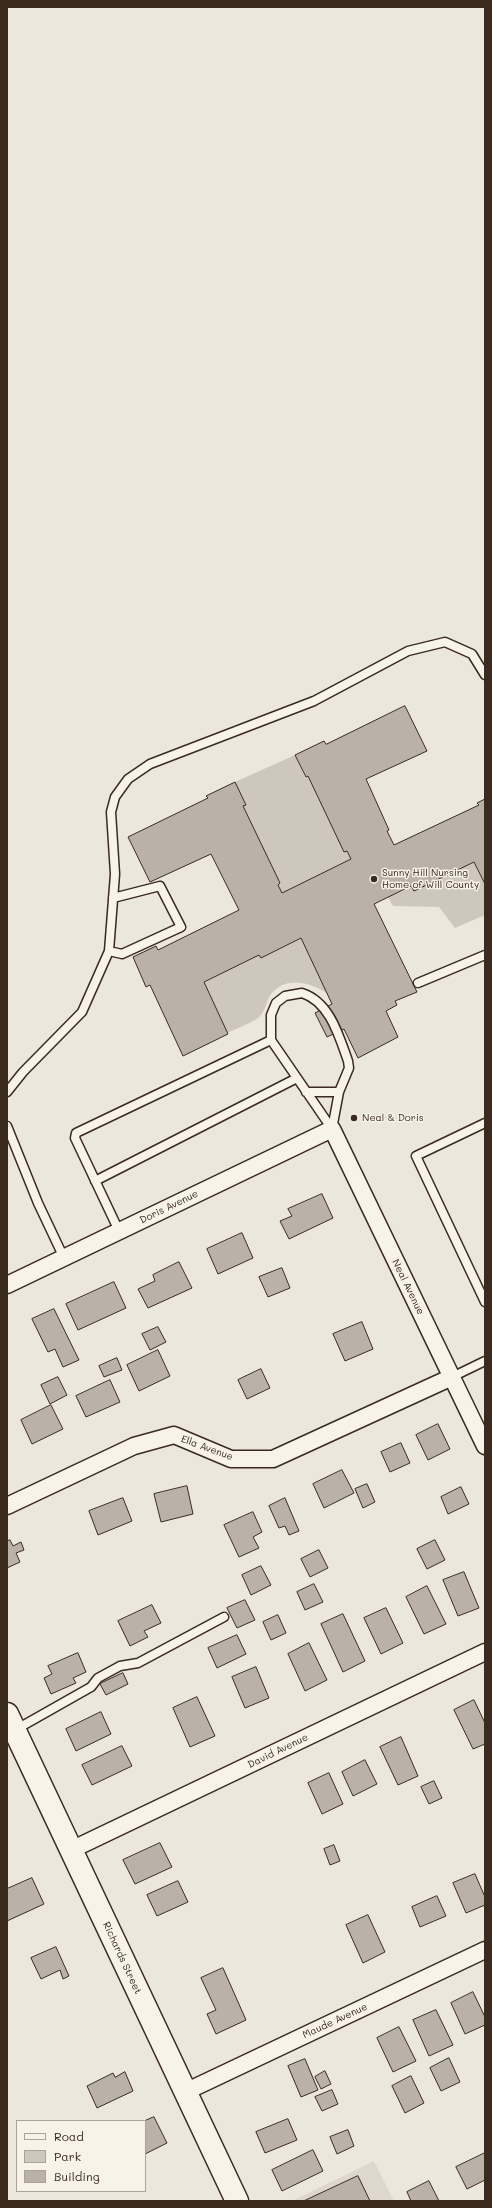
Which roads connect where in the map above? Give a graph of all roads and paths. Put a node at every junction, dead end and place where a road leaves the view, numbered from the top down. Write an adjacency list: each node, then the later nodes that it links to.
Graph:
1 (485, 675): 2 (lane)
2 (113, 898): 3 (lane); 3 (lane)
3 (109, 951): 8 (lane)
4 (485, 955): 5 (lane)
5 (418, 983)
6 (271, 1040): 7 (lane); 10 (lane); 14 (lane)
7 (297, 1078): 9 (lane); 14 (lane)
8 (7, 1092)
9 (306, 1092): 10 (lane); 13 (lane)
10 (339, 1092): 13 (lane)
11 (485, 1123): 18 (lane)
12 (7, 1126): 16 (lane)
13 (332, 1129): 15 (street, Doris Avenue); 20 (street, Neal Avenue)
14 (96, 1181): 15 (lane)
15 (119, 1231): 16 (street, Doris Avenue)
16 (64, 1258): 17 (street, Doris Avenue)
17 (7, 1285)
18 (485, 1302)
19 (485, 1361): 20 (lane)
20 (452, 1378): 21 (street, Neal Avenue); 22 (street, Ella Avenue)
21 (485, 1446)
22 (7, 1506)
23 (224, 1617): 25 (lane)
24 (485, 1652): 26 (street, David Avenue)
25 (11, 1722): 26 (street, Richards Street)
26 (71, 1850): 28 (street, Richards Street)
27 (485, 1950): 28 (street, Maude Avenue)
28 (185, 2092): 29 (street, Richards Street)
29 (237, 2201)

